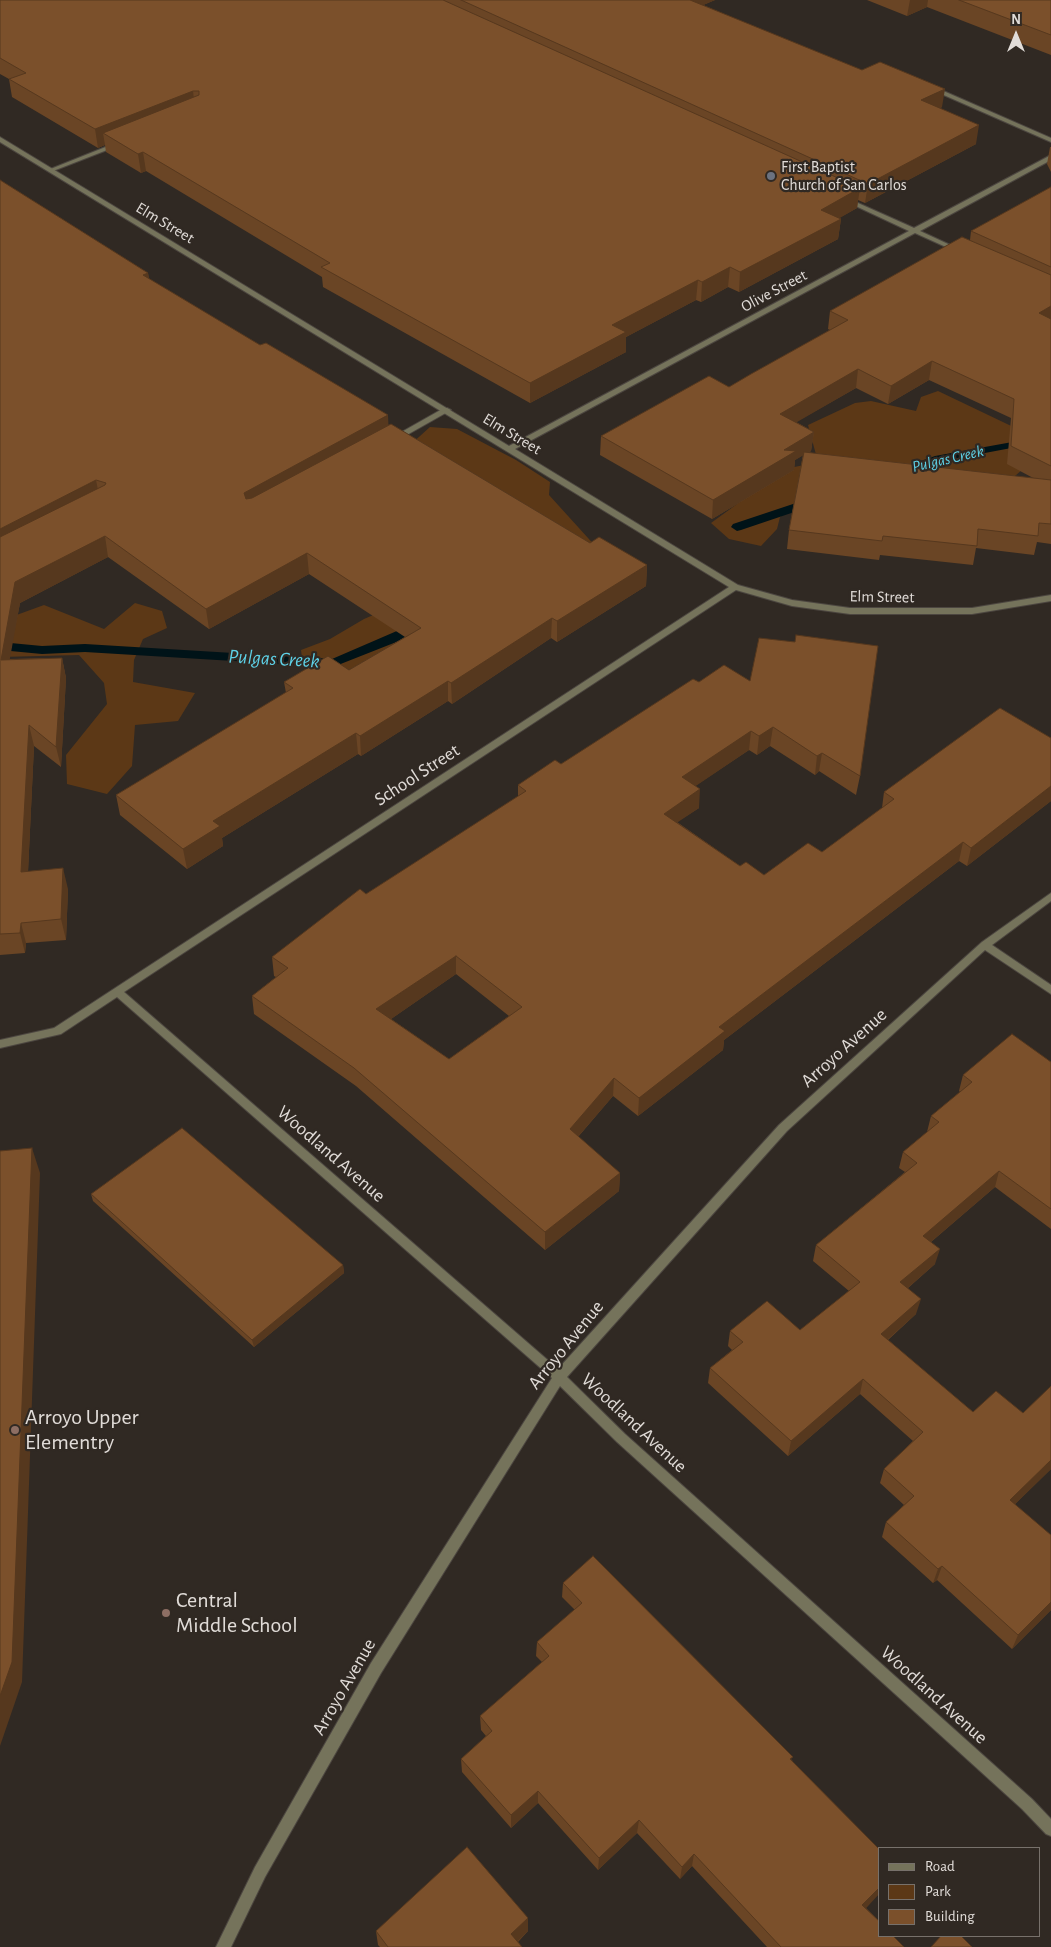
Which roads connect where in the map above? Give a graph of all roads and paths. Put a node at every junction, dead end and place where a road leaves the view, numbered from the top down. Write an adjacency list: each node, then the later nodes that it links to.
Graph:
1 (928, 86): 3 (street)
2 (0, 139): 6 (street, Elm Street)
3 (1051, 140)
4 (124, 141): 6 (street)
5 (1051, 157): 8 (street, Olive Street)
6 (51, 170): 10 (street, Elm Street)
7 (844, 198): 8 (street)
8 (915, 231): 9 (street); 12 (street, Olive Street)
9 (970, 256)
10 (447, 410): 11 (street); 12 (street, Elm Street)
11 (387, 442)
12 (510, 449): 13 (street, Elm Street)
13 (735, 586): 14 (street, Elm Street); 18 (street, School Street)
14 (1051, 598)
15 (1051, 896): 16 (street, Arroyo Avenue)
16 (985, 945): 17 (street); 20 (street, Arroyo Avenue)
17 (1051, 990)
18 (118, 992): 19 (street, School Street); 20 (street, Woodland Avenue)
19 (0, 1044)
20 (558, 1377): 21 (street, Woodland Avenue); 22 (street, Arroyo Avenue)
21 (1051, 1829)
22 (223, 1947)

